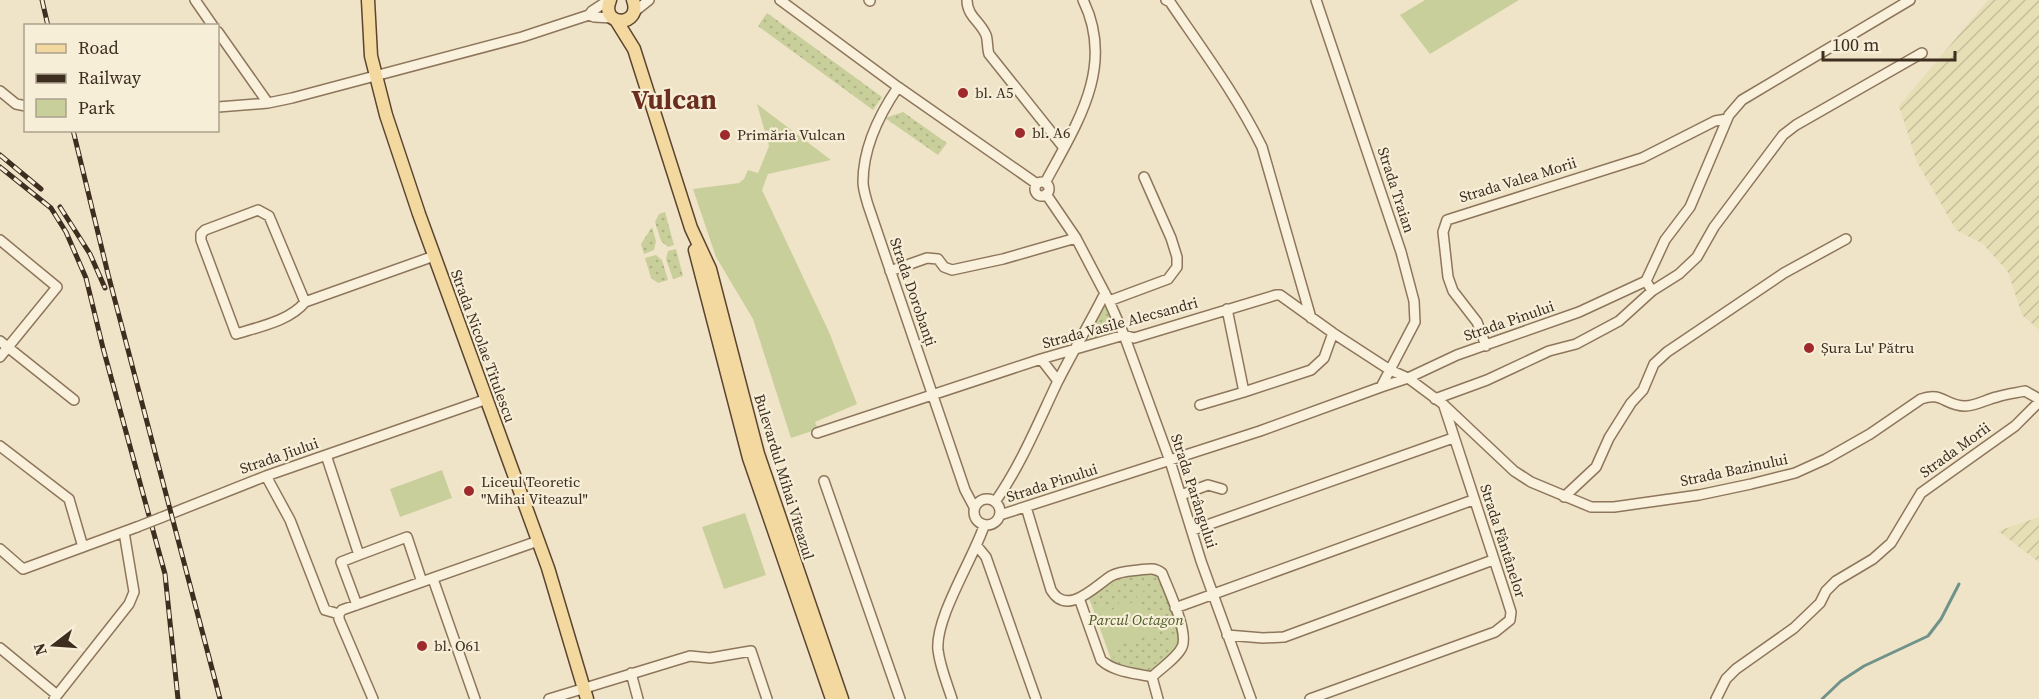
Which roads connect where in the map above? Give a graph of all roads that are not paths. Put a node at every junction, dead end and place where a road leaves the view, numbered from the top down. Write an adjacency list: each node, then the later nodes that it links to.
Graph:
1 (195, 0): 14 (street)
2 (368, 0): 18 (main road, Strada Nicolae Titulescu)
3 (609, 0): 12 (street); 13 (main road, Bulevardul Mihai Viteazul)
4 (649, 0): 11 (street)
5 (780, 0): 19 (street)
6 (967, 0): 25 (street)
7 (1166, 0): 39 (street)
8 (1316, 0): 48 (street, Strada Traian)
9 (1910, 0): 24 (street)
10 (1086, 1): 25 (street)
11 (633, 9): 13 (main road); 16 (main road, Bulevardul Mihai Viteazul)
12 (589, 15): 13 (street); 18 (street)
13 (614, 19): 16 (main road, Bulevardul Mihai Viteazul)
14 (212, 24)
15 (219, 33): 21 (street)
16 (634, 49): 28 (main road, Bulevardul Mihai Viteazul)
17 (1922, 53): 35 (street)
18 (375, 75): 21 (street); 32 (main road, Strada Nicolae Titulescu)
19 (898, 87): 27 (street); 33 (street, Strada Dorobanți)
20 (0, 91): 22 (street)
21 (268, 103): 23 (street)
22 (24, 106)
23 (219, 107)
24 (1727, 119): 34 (street); 43 (street, Strada Valea Morii)
25 (1064, 148): 27 (street)
26 (1144, 177): 36 (street)
27 (1041, 184): 29 (street)
28 (691, 228): 102 (main road, Bulevardul Mihai Viteazul); 103 (main road, Bulevardul Mihai Viteazul)
29 (1076, 238): 33 (street); 36 (street)
30 (1846, 239): 68 (street)
31 (0, 240): 44 (street)
32 (434, 255): 37 (street); 54 (main road, Strada Nicolae Titulescu)
33 (890, 271): 53 (street, Strada Dorobanți)
34 (1646, 282): 35 (street); 43 (street, Strada Pinului)
35 (1652, 291): 56 (street)
36 (1107, 297): 41 (street, Strada Parângului); 45 (street)
37 (305, 302): 37 (street)
38 (1227, 309): 39 (street, Strada Vasile Alecsandri); 41 (street, Strada Vasile Alecsandri); 52 (street)
39 (1311, 318): 40 (street, Strada Vasile Alecsandri)
40 (1333, 333): 48 (street, Strada Vasile Alecsandri); 52 (street)
41 (1124, 335): 45 (street, Strada Vasile Alecsandri); 63 (street, Strada Parângului)
42 (0, 341): 44 (street)
43 (1486, 346): 49 (street, Strada Pinului)
44 (8, 348): 46 (street); 55 (street)
45 (1077, 349): 47 (street, Strada Vasile Alecsandri); 50 (street)
46 (0, 357)
47 (1041, 359): 50 (street); 53 (street, Strada Vasile Alecsandri)
48 (1390, 370): 49 (street, Strada Vasile Alecsandri); 51 (street, Strada Traian)
49 (1408, 378): 51 (street, Strada Pinului); 56 (street, Strada Vasile Alecsandri)
50 (1058, 381): 70 (street)
51 (1381, 387): 63 (street, Strada Pinului)
52 (1244, 392): 58 (street)
53 (932, 395): 59 (street, Strada Vasile Alecsandri); 71 (street, Strada Dorobanți)
54 (487, 399): 62 (street, Strada Jiului); 77 (main road, Strada Nicolae Titulescu)
55 (74, 400)
56 (1439, 401): 60 (street, Strada Fântânelor); 68 (street, Strada Bazinului)
57 (2039, 401): 68 (street, Strada Bazinului); 110 (street, Strada Morii)
58 (1200, 405)
59 (817, 433)
60 (1453, 438): 69 (street, Strada Fântânelor); 75 (street)
61 (0, 446): 79 (street)
62 (326, 455): 64 (street, Strada Jiului); 81 (street)
63 (1170, 460): 67 (street, Strada Parângului); 72 (street, Strada Pinului)
64 (266, 476): 76 (street, Strada Jiului, bridge); 90 (street)
65 (824, 481): 104 (street)
66 (1222, 489): 67 (street)
67 (1181, 495): 75 (street, Strada Parângului)
68 (1564, 496)
69 (1473, 500): 82 (street, Strada Fântânelor); 86 (street)
70 (995, 502): 71 (street); 73 (street)
71 (974, 507): 74 (street)
72 (1026, 507): 73 (street, Strada Pinului); 87 (street)
73 (1000, 515): 74 (street)
74 (984, 525): 78 (street)
75 (1193, 530): 86 (street, Strada Parângului)
76 (124, 532): 79 (street, Strada Jiului); 96 (street)
77 (538, 541): 84 (street); 95 (main road, Strada Nicolae Titulescu)
78 (976, 546): 105 (street); 106 (street)
79 (83, 547): 80 (street, Strada Jiului)
80 (3, 552): 83 (street)
81 (359, 555): 85 (street); 88 (street)
82 (1493, 560): 91 (street); 109 (street, Strada Fântânelor)
83 (0, 563)
84 (433, 579): 85 (street); 98 (street)
85 (422, 582): 88 (street)
86 (1212, 594): 89 (street); 91 (street, Strada Parângului)
87 (1079, 598): 89 (street); 94 (street)
88 (357, 605): 90 (street)
89 (1175, 608): 94 (street)
90 (339, 614): 97 (street)
91 (1227, 635): 108 (street, Strada Parângului)
92 (0, 648): 96 (street)
93 (631, 673): 95 (street); 100 (street); 101 (street)
94 (1152, 677): 107 (street)
95 (585, 693): 99 (street)
96 (55, 697)
97 (373, 699)
98 (476, 699)
99 (549, 699)
100 (638, 699)
101 (767, 699)
102 (832, 699)
103 (842, 699)
104 (900, 699)
105 (952, 699)
106 (1036, 699)
107 (1158, 699)
108 (1251, 699)
109 (1310, 699)
110 (1716, 699)

